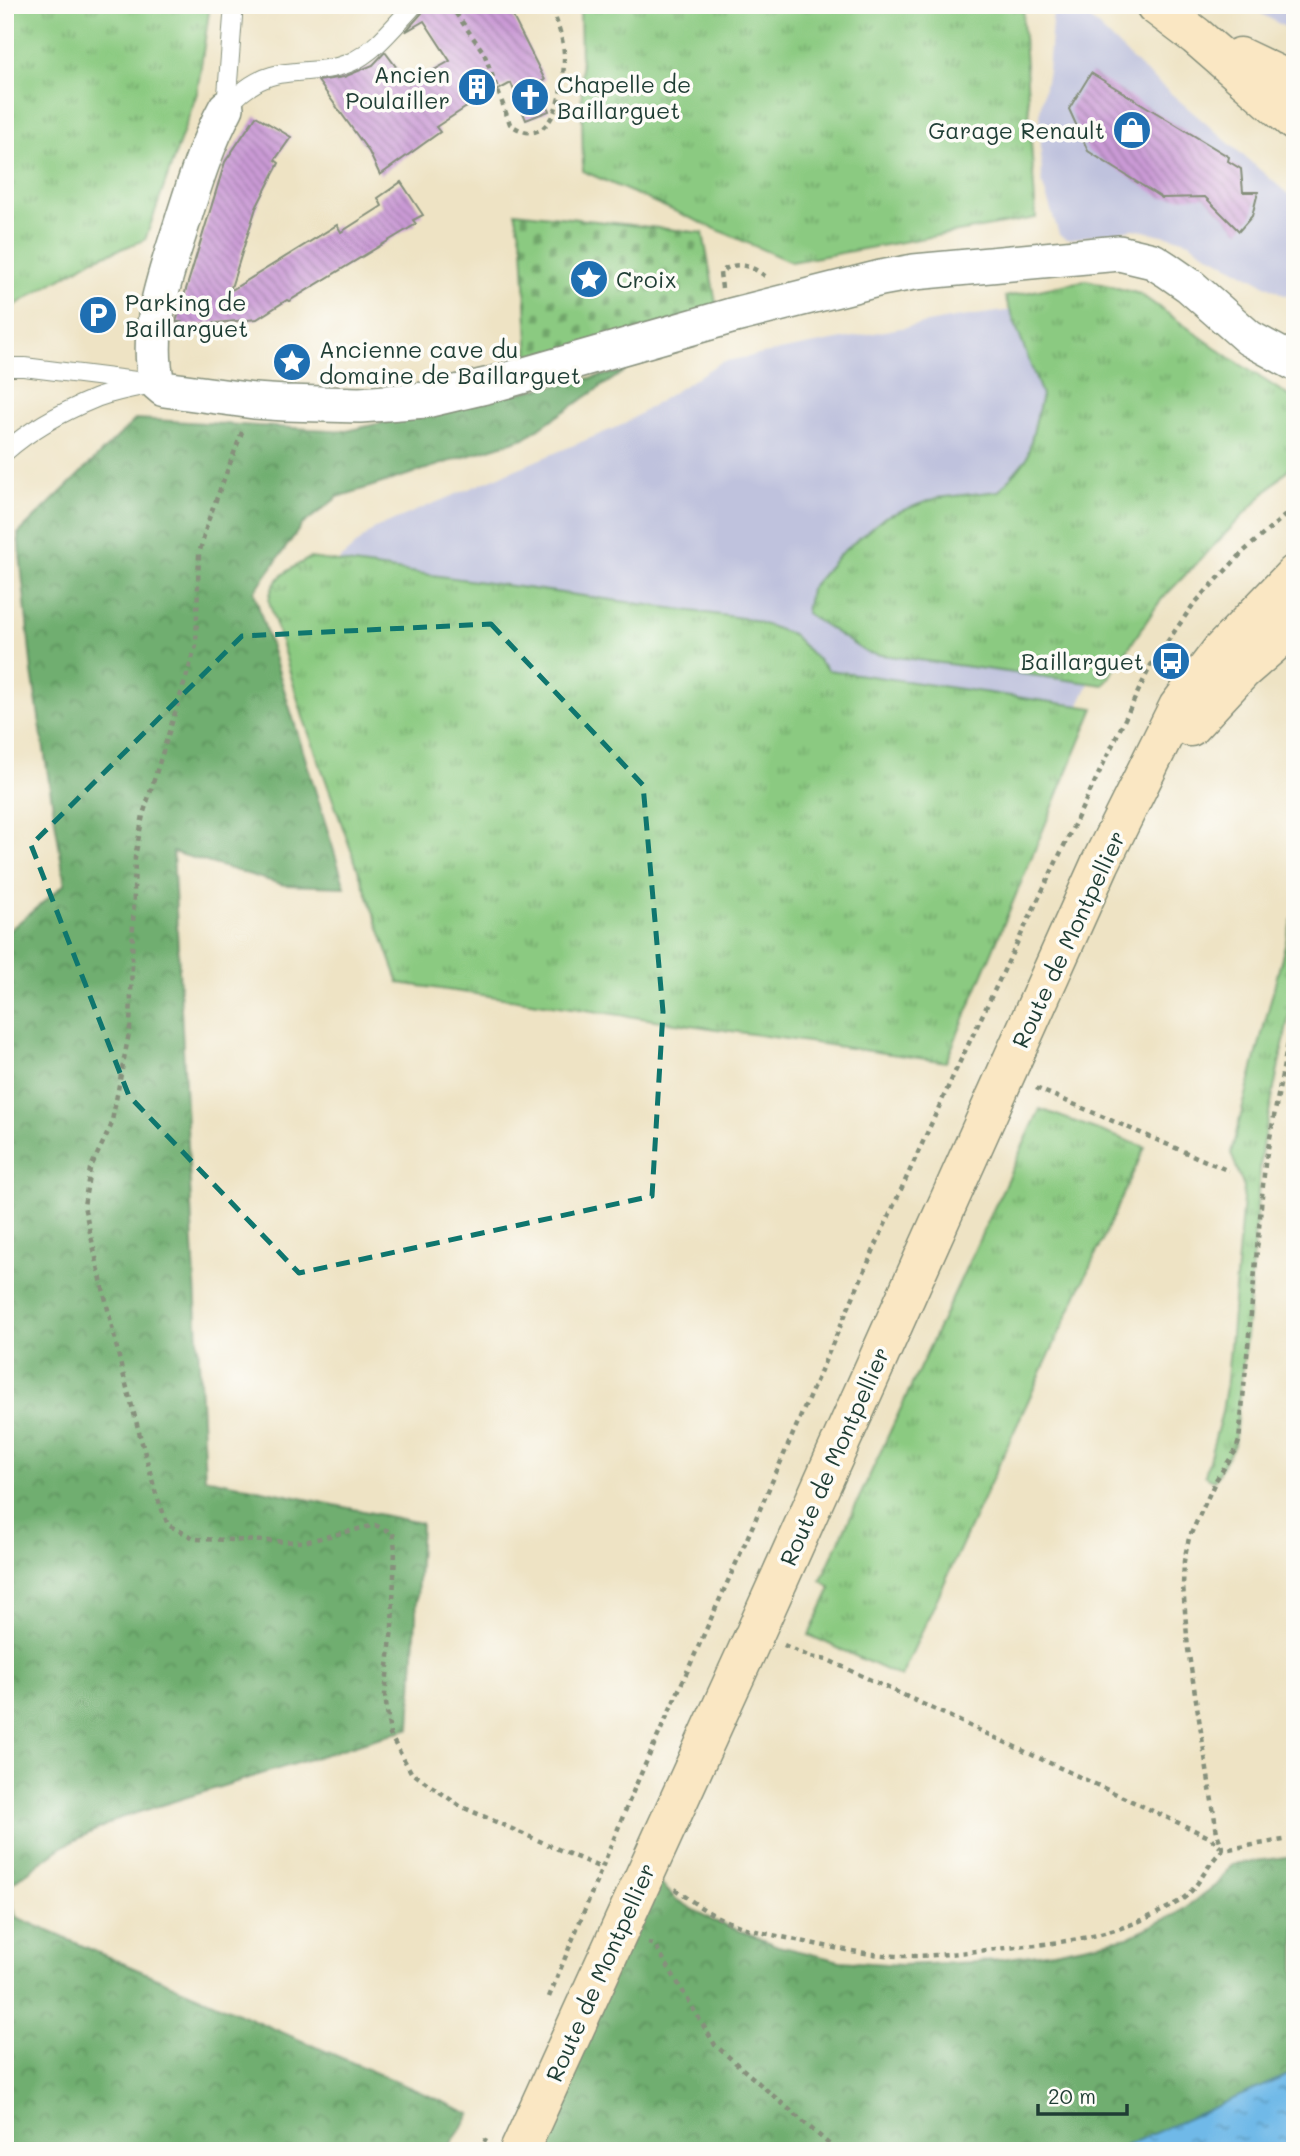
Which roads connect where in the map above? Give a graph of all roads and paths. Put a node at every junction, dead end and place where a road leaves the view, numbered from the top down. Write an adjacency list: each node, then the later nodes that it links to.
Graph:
1 (414, 5): 8 (lane)
2 (450, 5): 3 (path)
3 (551, 5)
4 (1155, 5): 6 (main road)
5 (233, 17): 8 (lane)
6 (1196, 36): 7 (main road); 9 (main road)
7 (1295, 83)
8 (226, 108): 13 (street)
9 (1295, 122)
10 (1279, 347): 11 (street); 14 (street)
11 (1295, 363)
12 (5, 367): 13 (lane)
13 (157, 383): 14 (street); 15 (lane)
14 (254, 401): 26 (path)
15 (5, 452)
16 (1295, 506): 26 (path)
17 (1295, 574): 19 (main road, Route de Montpellier)
18 (1295, 625): 19 (main road, Route de Montpellier)
19 (1152, 762): 21 (main road, Route de Montpellier)
20 (1295, 1006): 25 (path)
21 (1007, 1075): 22 (path); 23 (main road, Route de Montpellier)
22 (1229, 1171)
23 (756, 1631): 25 (path); 27 (main road, Route de Montpellier)
24 (1295, 1838): 25 (path)
25 (1223, 1850): 27 (path)
26 (601, 1868): 29 (path)
27 (646, 1869): 28 (main road, Route de Montpellier)
28 (617, 1933): 30 (main road, Route de Montpellier); 32 (path)
29 (545, 2005)
30 (505, 2140): 31 (path)
31 (480, 2151)
32 (837, 2151)

